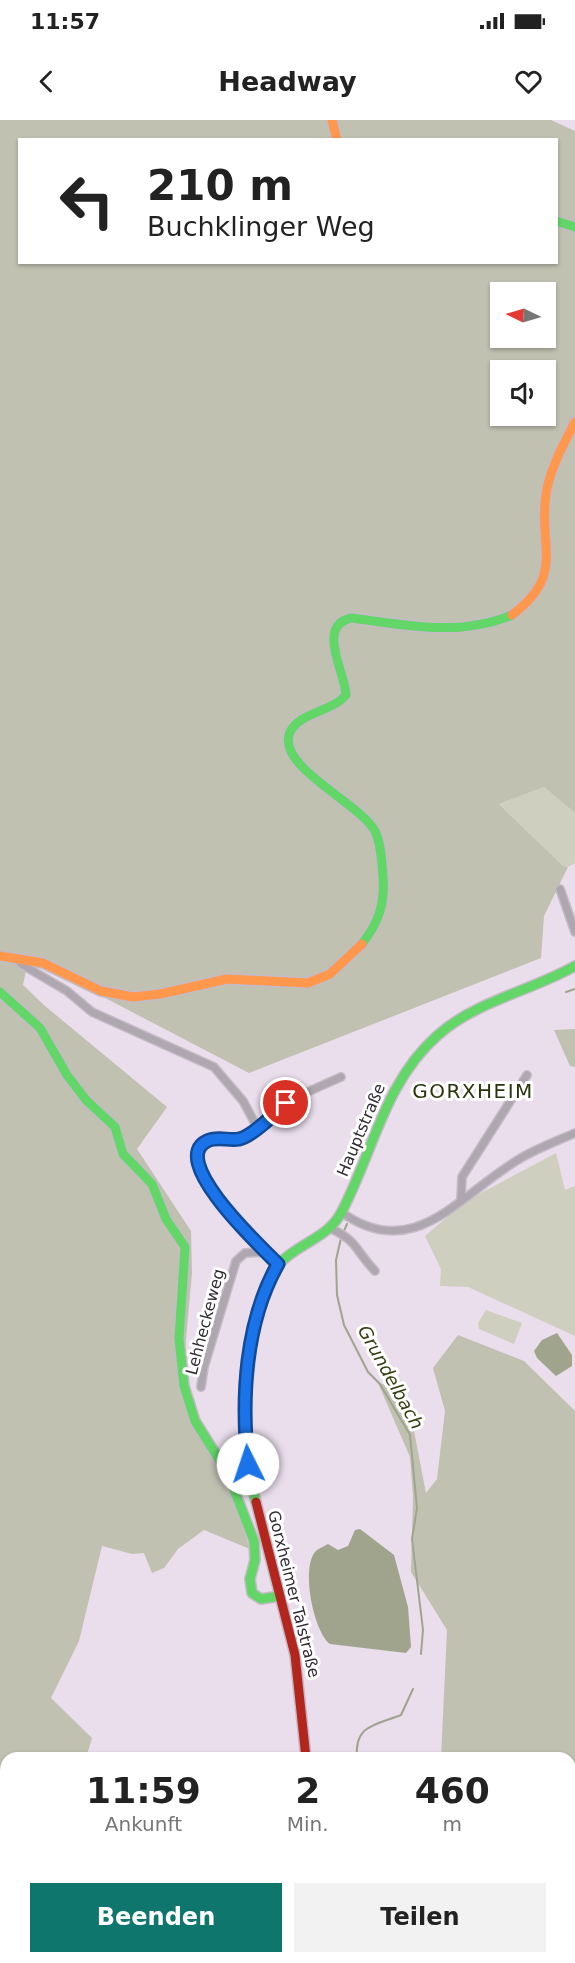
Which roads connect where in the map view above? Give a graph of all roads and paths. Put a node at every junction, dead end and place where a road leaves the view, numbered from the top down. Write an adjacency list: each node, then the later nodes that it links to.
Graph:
1 (332, 120): 2 (street)
2 (337, 138)
3 (558, 222): 4 (street)
4 (575, 227)
5 (575, 422): 9 (street)
6 (560, 889): 7 (street)
7 (575, 932)
8 (0, 956): 9 (street)
9 (16, 958): 14 (street)
10 (575, 966): 17 (street, Hauptstraße)
11 (0, 992): 23 (street)
12 (527, 1075): 16 (street)
13 (341, 1077): 14 (street)
14 (257, 1127): 19 (street)
15 (575, 1133): 16 (street)
16 (461, 1200): 17 (street)
17 (341, 1212): 18 (street, Hauptstraße)
18 (339, 1232): 20 (street, Hauptstraße); 21 (street)
19 (266, 1252): 20 (street); 22 (street, Lehheckeweg)
20 (278, 1264): 23 (street, Gorxheimer Talstraße)
21 (375, 1271)
22 (201, 1388)
23 (280, 1596): 24 (street, Gorxheimer Talstraße)
24 (306, 1752)

